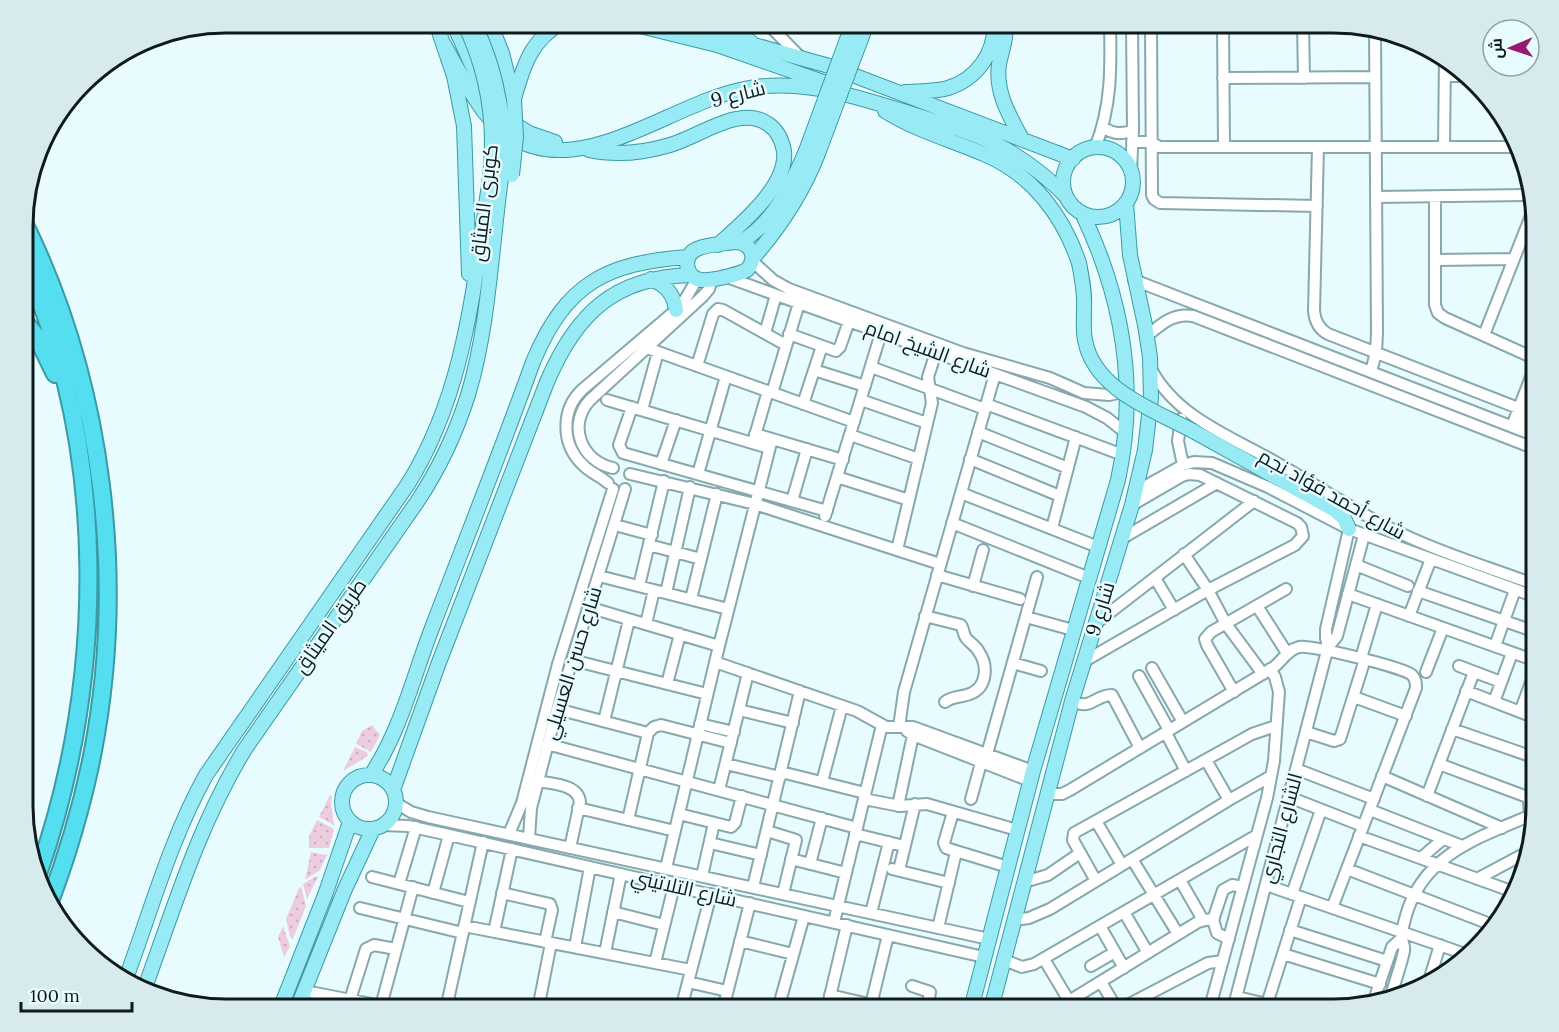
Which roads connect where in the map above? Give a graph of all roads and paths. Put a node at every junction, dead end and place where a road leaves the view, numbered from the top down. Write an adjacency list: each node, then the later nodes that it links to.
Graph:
1 (440, 33): 21 (main road)
2 (458, 33): 44 (main road)
3 (468, 33): 48 (main road, كوبرى الميثاق, bridge)
4 (478, 33): 48 (main road, كوبرى الميثاق, bridge)
5 (494, 33): 31 (main road)
6 (546, 33): 31 (main road)
7 (673, 33): 32 (main road)
8 (714, 33): 22 (main road, شارع 9)
9 (739, 33): 22 (main road)
10 (777, 33): 23 (street)
11 (850, 33): 45 (main road, bridge)
12 (862, 33): 45 (main road, bridge)
13 (994, 33): 30 (main road)
14 (1005, 33): 35 (main road)
15 (1110, 33): 33 (street)
16 (1132, 33): 34 (street)
17 (1151, 33): 37 (street)
18 (1223, 33): 27 (street)
19 (1304, 33): 28 (street)
20 (1375, 38): 29 (street)
21 (443, 44): 44 (main road, شارع 9); 71 (main road)
22 (755, 45): 23 (main road, شارع 9)
23 (801, 58): 30 (main road, شارع 9)
24 (1445, 70): 25 (street)
25 (1445, 76): 26 (street); 41 (street)
26 (1453, 76)
27 (1223, 78): 28 (street); 38 (street)
28 (1304, 78): 29 (street)
29 (1375, 78): 40 (street)
30 (898, 93): 35 (main road, شارع 9)
31 (514, 99): 60 (main road, bridge)
32 (865, 99): 44 (main road, شارع 9); 50 (main road, شارع 9); 157 (main road, bridge)
33 (1103, 127): 34 (street); 43 (street)
34 (1133, 130): 36 (street)
35 (1022, 139): 46 (main road, شارع 9)
36 (1132, 147): 37 (street); 47 (street)
37 (1154, 147): 38 (street); 54 (street)
38 (1224, 147): 39 (street)
39 (1318, 147): 40 (street); 54 (street)
40 (1376, 147): 41 (street); 52 (street)
41 (1444, 147): 42 (street)
42 (1508, 147)
43 (1095, 148): 46 (main road); 47 (main road)
44 (584, 149): 59 (main road)
45 (812, 154): 57 (main road); 63 (main road)
46 (1073, 159): 50 (main road)
47 (1131, 170): 53 (main road)
48 (494, 186): 60 (main road, كوبرى الميثاق); 71 (main road, كوبرى الميثاق)
49 (1523, 195): 51 (street)
50 (1066, 196): 55 (main road)
51 (1435, 196): 52 (street); 64 (street)
52 (1376, 197): 87 (street)
53 (1126, 203): 55 (main road); 68 (main road, شارع 9)
54 (1317, 206): 87 (street)
55 (1082, 213): 99 (main road, شارع 9)
56 (1526, 228): 62 (street)
57 (741, 242): 59 (main road); 63 (main road)
58 (33, 243): 353 (highway)
59 (717, 245): 61 (main road)
60 (491, 256): 362 (main road, طريق الميثاق)
61 (688, 257): 65 (main road); 267 (main road)
62 (1514, 259): 64 (street); 79 (street)
63 (753, 260): 66 (main road); 96 (street, شارع الشيخ امام)
64 (1435, 260): 79 (street)
65 (694, 277): 66 (main road); 67 (main road); 73 (street)
66 (718, 277): 70 (street, شارع الشيخ امام); 83 (street)
67 (651, 279): 73 (main road); 279 (main road)
68 (1134, 280): 75 (street); 80 (main road, شارع 9)
69 (33, 284): 107 (highway)
70 (776, 295): 72 (street, شارع الشيخ امام); 76 (street)
71 (471, 302): 84 (main road, كوبرى الميثاق)
72 (799, 303): 74 (street, شارع الشيخ امام); 81 (street)
73 (676, 310): 140 (street)
74 (849, 321): 77 (street, شارع الشيخ امام); 82 (street)
75 (1236, 327): 80 (street); 93 (street); 123 (street)
76 (765, 333): 81 (street); 89 (street)
77 (881, 333): 86 (street, شارع الشيخ امام); 90 (street)
78 (33, 334): 107 (highway)
79 (1484, 335): 88 (street)
80 (1147, 336): 91 (main road, شارع 9)
81 (788, 339): 82 (street); 101 (street)
82 (822, 346): 92 (street)
83 (646, 348): 85 (street); 132 (street)
84 (462, 351): 356 (main road, طريق الميثاق)
85 (658, 352): 89 (street); 106 (street)
86 (936, 352): 94 (street, شارع الشيخ امام); 98 (street)
87 (1376, 352): 93 (street); 109 (street)
88 (1526, 354)
89 (696, 366): 95 (street)
90 (871, 367): 97 (street); 98 (street)
91 (1150, 368): 108 (street, شارع أحمد فؤاد نجم); 147 (main road, شارع 9)
92 (814, 370): 97 (street); 104 (street)
93 (1371, 372): 114 (street)
94 (995, 374): 100 (street, شارع الشيخ امام); 105 (street)
95 (726, 376): 101 (street); 115 (street)
96 (1050, 378): 99 (street, شارع الشيخ امام); 100 (street)
97 (865, 386): 103 (street)
98 (930, 389): 105 (street); 113 (street)
99 (1128, 390): 118 (main road, شارع 9)
100 (1041, 391): 118 (street, شارع الشيخ امام)
101 (770, 392): 104 (street); 121 (street)
102 (607, 400): 106 (street)
103 (861, 400): 112 (street); 113 (street)
104 (803, 404): 112 (street)
105 (986, 406): 116 (street); 120 (street)
106 (637, 408): 111 (street); 130 (street)
107 (71, 409): 327 (highway)
108 (1184, 410): 131 (street); 175 (street, شارع أحمد فؤاد نجم)
109 (1526, 412)
110 (1526, 413): 114 (street)
111 (676, 420): 115 (street); 130 (street)
112 (854, 422): 119 (street)
113 (927, 423): 127 (street)
114 (1516, 428): 117 (street)
115 (711, 430): 121 (street); 135 (street)
116 (978, 432): 128 (street); 133 (street)
117 (1526, 432)
118 (1126, 433): 125 (main road, شارع 9)
119 (850, 435): 126 (street); 127 (street)
120 (1076, 437): 125 (street); 133 (street)
121 (754, 438): 122 (street)
122 (771, 443): 124 (street); 143 (street)
123 (1526, 445)
124 (807, 449): 126 (street); 149 (street)
125 (1123, 455): 161 (main road, شارع 9)
126 (843, 459): 137 (street)
127 (919, 459): 148 (street)
128 (970, 459): 144 (street); 146 (street)
129 (1200, 462): 131 (street, شارع أحمد فؤاد نجم); 136 (street); 157 (street, شارع أحمد فؤاد نجم)
130 (661, 464): 135 (street)
131 (1183, 465): 147 (street, شارع أحمد فؤاد نجم)
132 (614, 468): 134 (street); 140 (street)
133 (1068, 468): 146 (street)
134 (630, 474): 138 (street); 142 (street)
135 (698, 474): 143 (street)
136 (1200, 475): 139 (street); 147 (street)
137 (837, 477): 148 (street); 152 (street)
138 (664, 481): 141 (street); 160 (street)
139 (1217, 483): 150 (street); 159 (street)
140 (611, 486): 142 (street); 295 (street, شارع حسن العسيلي)
141 (690, 487): 145 (street); 164 (street)
142 (625, 489): 154 (street, شارع حسن العسيلي)
143 (758, 492): 149 (street); 151 (street)
144 (961, 493): 153 (street); 156 (street)
145 (717, 494): 151 (street); 166 (street)
146 (1060, 496): 156 (street)
147 (1133, 499): 159 (main road, شارع 9)
148 (909, 500): 162 (street)
149 (792, 501): 152 (street)
150 (1254, 501): 165 (street); 181 (street)
151 (755, 504): 155 (street); 192 (street)
152 (827, 511): 155 (street)
153 (952, 523): 168 (street); 173 (street)
154 (615, 525): 160 (street); 171 (street, شارع حسن العسيلي)
155 (823, 525): 162 (street)
156 (1052, 528): 161 (street)
157 (1349, 529): 158 (street, شارع أحمد فؤاد نجم); 208 (street, الشارع التجاري)
158 (1364, 535): 167 (street, شارع أحمد فؤاد نجم); 169 (street, الشارع التجاري)
159 (1121, 539): 201 (main road, شارع 9)
160 (650, 540): 164 (street); 177 (street)
161 (1098, 547): 173 (main road, شارع 9)
162 (897, 550): 168 (street)
163 (984, 550): 178 (street)
164 (675, 552): 166 (street); 184 (street)
165 (1184, 554): 174 (street); 181 (street, الشارع التجاري)
166 (701, 559): 187 (street)
167 (1431, 559): 182 (street, شارع أحمد فؤاد نجم); 183 (street)
168 (940, 564): 170 (street)
169 (1356, 565): 176 (street); 185 (street, الشارع التجاري)
170 (937, 575): 178 (street); 194 (street)
171 (598, 576): 177 (street); 191 (street, شارع حسن العسيلي)
172 (1037, 576): 196 (street)
173 (1089, 578): 204 (main road, شارع 9)
174 (1155, 578): 193 (street); 201 (street)
175 (1526, 581)
176 (1408, 585)
177 (639, 586): 180 (street)
178 (973, 586): 188 (street)
179 (1286, 589): 190 (street)
180 (654, 590): 184 (street); 199 (street)
181 (1208, 590): 193 (street); 200 (street, الشارع التجاري)
182 (1515, 590): 186 (street, شارع أحمد فؤاد نجم); 198 (street)
183 (1418, 591): 195 (street); 198 (street)
184 (666, 593): 187 (street)
185 (1348, 594): 189 (street); 208 (street, الشارع التجاري)
186 (1526, 594)
187 (692, 599): 192 (street)
188 (1020, 600)
189 (1377, 604): 195 (street); 212 (street)
190 (1257, 606): 200 (street); 210 (street)
191 (588, 608): 197 (street); 213 (street, شارع حسن العسيلي)
192 (728, 609): 206 (street)
193 (1174, 610): 215 (street)
194 (926, 616): 234 (street); 248 (street)
195 (1409, 616): 202 (street)
196 (1026, 617): 204 (street); 216 (street)
197 (630, 620): 199 (street); 219 (street)
198 (1504, 621): 203 (street); 207 (street)
199 (646, 624): 205 (street)
200 (1226, 624): 221 (street, الشارع التجاري); 230 (street)
201 (1095, 625): 215 (main road, شارع 9)
202 (1443, 628): 207 (street); 222 (street)
203 (1526, 629)
204 (1073, 630): 268 (main road, شارع 9)
205 (680, 634): 206 (street); 227 (street)
206 (719, 646): 214 (street)
207 (1495, 646): 209 (street)
208 (1328, 649): 210 (street); 212 (street); 252 (street, الشارع التجاري)
209 (1512, 652): 211 (street); 226 (street)
210 (1287, 653): 221 (street)
211 (1526, 657)
212 (1363, 659): 232 (street); 242 (street)
213 (572, 660): 219 (street); 238 (street, شارع حسن العسيلي)
214 (715, 662): 224 (street); 231 (street)
215 (1083, 662): 233 (main road, شارع 9)
216 (1013, 663): 220 (street); 259 (street)
217 (1459, 666): 223 (street)
218 (1152, 668): 244 (street)
219 (617, 671): 227 (street); 243 (street)
220 (1041, 671)
221 (1266, 672): 230 (street); 247 (street, الشارع التجاري)
222 (1426, 672)
223 (1474, 672): 226 (street); 229 (street)
224 (748, 673): 228 (street); 239 (street)
225 (1139, 676): 251 (street)
226 (1501, 682): 235 (street)
227 (667, 684): 231 (street)
228 (800, 691): 237 (street); 245 (street)
229 (1466, 691): 235 (street); 249 (street)
230 (1233, 692): 244 (street)
231 (708, 694): 250 (street)
232 (1354, 697): 242 (street); 252 (street)
233 (1072, 701): 257 (street); 275 (main road, شارع 9)
234 (945, 702)
235 (1494, 702): 240 (street)
236 (1526, 702): 240 (street)
237 (842, 706): 246 (street); 273 (street)
238 (557, 709): 243 (street); 256 (street, شارع حسن العسيلي)
239 (739, 710): 245 (street); 255 (street)
240 (1520, 712): 241 (street)
241 (1526, 714)
242 (1406, 716): 270 (street)
243 (604, 721): 253 (street)
244 (1183, 722): 251 (street)
245 (793, 723): 266 (street)
246 (882, 725): 248 (street); 277 (street)
247 (1276, 726): 260 (street); 269 (street, الشارع التجاري)
248 (902, 727): 254 (street); 259 (street)
249 (1452, 729): 258 (street); 262 (street)
250 (699, 730): 253 (street); 255 (street); 272 (street)
251 (1167, 732): 257 (street); 265 (street)
252 (1306, 732): 264 (street, الشارع التجاري)
253 (648, 733): 263 (street)
254 (913, 735): 259 (street); 287 (street)
255 (732, 738): 261 (street)
256 (548, 744): 263 (street); 271 (street, شارع حسن العسيلي)
257 (1140, 748): 275 (street)
258 (1526, 755)
259 (984, 758): 268 (street); 282 (street)
260 (1206, 760): 265 (street); 283 (street)
261 (726, 764): 266 (street); 274 (street)
262 (1439, 765): 278 (street); 281 (street)
263 (640, 769): 272 (street); 294 (street)
264 (1296, 769): 280 (street, الشارع التجاري); 285 (street)
265 (1186, 771): 296 (street)
266 (780, 774): 273 (street); 286 (street)
267 (371, 775): 279 (main road); 297 (main road)
268 (1032, 776): 303 (main road, شارع 9)
269 (1271, 776): 283 (street); 310 (street, الشارع التجاري)
270 (1382, 776): 278 (street); 285 (street)
271 (537, 781): 288 (street); 298 (street, شارع حسن العسيلي)
272 (687, 782): 274 (street); 291 (street)
273 (822, 782): 277 (street)
274 (720, 790): 276 (street)
275 (1047, 794): 344 (main road, شارع 9)
276 (742, 796): 286 (street); 299 (street)
277 (865, 796): 287 (street); 306 (street)
278 (1427, 796): 302 (street)
279 (394, 797): 300 (main road); 308 (street, شارع التلاتيني)
280 (1289, 797): 289 (street); 347 (street, الشارع التجاري)
281 (1526, 797)
282 (971, 799)
283 (1229, 800): 326 (street)
284 (915, 804): 287 (street); 290 (street); 316 (street)
285 (1372, 804): 307 (street); 312 (street)
286 (773, 805): 292 (street); 305 (street)
287 (897, 806)
288 (579, 808): 294 (street); 318 (street)
289 (1322, 810): 307 (street); 361 (street)
290 (953, 812): 303 (street); 320 (street)
291 (679, 814): 299 (street); 304 (street)
292 (822, 818): 306 (street); 328 (street)
293 (1526, 818): 302 (street)
294 (628, 820): 304 (street)
295 (515, 821): 298 (street); 308 (street, شارع حسن العسيلي)
296 (1096, 821): 321 (street); 330 (street)
297 (350, 822): 300 (main road); 423 (main road)
298 (529, 824): 311 (street, شارع حسن العسيلي)
299 (714, 824): 315 (street)
300 (378, 827): 301 (street, شارع التلاتيني); 417 (main road)
301 (416, 827): 309 (street, شارع التلاتيني); 346 (street)
302 (1502, 828): 317 (street)
303 (1017, 830): 333 (main road, شارع 9)
304 (675, 831): 334 (street)
305 (766, 831): 322 (street); 325 (street)
306 (856, 831): 314 (street); 337 (street)
307 (1361, 831): 324 (street); 335 (street)
308 (509, 834): 311 (street, شارع التلاتيني)
309 (449, 835): 313 (street, شارع التلاتيني); 354 (street)
310 (1257, 835): 342 (street); 350 (street, الشارع التجاري)
311 (529, 838): 318 (street, شارع التلاتيني)
312 (1443, 838): 317 (street); 324 (street)
313 (483, 842): 319 (street, شارع التلاتيني); 363 (street)
314 (889, 842): 316 (street); 332 (street)
315 (710, 843): 322 (street); 339 (street)
316 (904, 846): 336 (street)
317 (1462, 846): 329 (street)
318 (570, 848): 334 (street, شارع التلاتيني)
319 (512, 849): 331 (street, شارع التلاتيني); 355 (street)
320 (956, 852): 333 (street); 345 (street)
321 (1080, 853): 343 (street); 344 (street)
322 (760, 855): 351 (street)
323 (1519, 857): 341 (street)
324 (1421, 858): 329 (street)
325 (791, 859): 328 (street); 358 (street)
326 (1132, 859): 330 (street); 359 (street)
327 (42, 862)
328 (810, 864): 337 (street)
329 (1437, 864): 341 (street); 360 (street)
330 (1122, 865): 343 (street)
331 (590, 867): 338 (street, شارع التلاتيني); 392 (street)
332 (883, 867): 336 (street); 370 (street)
333 (1008, 867): 387 (main road, شارع 9)
334 (666, 868): 339 (street, شارع التلاتيني)
335 (1347, 869): 360 (street); 367 (street)
336 (898, 870): 345 (street)
337 (846, 873): 365 (street)
338 (621, 874): 348 (street, شارع التلاتيني); 368 (street)
339 (702, 876): 351 (street, شارع التلاتيني)
340 (372, 878): 346 (street)
341 (1477, 879): 352 (street)
342 (1180, 880): 359 (street); 373 (street)
343 (1096, 881): 374 (street)
344 (1024, 882): 374 (main road, شارع 9)
345 (949, 883): 380 (street)
346 (399, 884): 349 (street)
347 (1266, 885): 361 (street); 422 (street, الشارع التجاري)
348 (674, 886): 357 (street, شارع التلاتيني); 377 (street)
349 (413, 887): 354 (street); 372 (street)
350 (1243, 887): 373 (street); 388 (street, الشارع التجاري)
351 (753, 888): 358 (street, شارع التلاتيني)
352 (1507, 889)
353 (53, 891)
354 (432, 892): 363 (street)
355 (502, 893): 383 (street); 390 (street)
356 (155, 894): 362 (main road); 409 (main road, طريق الميثاق)
357 (711, 894): 364 (street, شارع التلاتيني); 408 (street)
358 (783, 894): 365 (street, شارع التلاتيني)
359 (1154, 895): 369 (street); 385 (street)
360 (1414, 895): 376 (street); 386 (street)
361 (1296, 896): 367 (street); 382 (street)
362 (176, 901): 411 (main road, طريق الميثاق)
363 (469, 902): 381 (street)
364 (750, 903): 371 (street, شارع التلاتيني); 389 (street)
365 (838, 906): 370 (street, شارع التلاتيني); 375 (street)
366 (360, 908): 372 (street)
367 (1332, 908): 386 (street)
368 (613, 912): 377 (street); 396 (street)
369 (1124, 912): 379 (street); 397 (street)
370 (871, 913): 380 (street, شارع التلاتيني)
371 (804, 915): 375 (street, شارع التلاتيني); 398 (street)
372 (404, 919): 381 (street); 393 (street)
373 (1209, 919): 385 (street); 388 (street)
374 (1014, 920): 402 (main road, شارع 9)
375 (834, 922): 378 (street, شارع التلاتيني)
376 (1486, 923)
377 (664, 925): 405 (street)
378 (848, 925): 384 (street, شارع التلاتيني); 420 (street)
379 (1100, 926): 394 (street); 401 (street)
380 (938, 928): 387 (street, شارع التلاتيني)
381 (463, 930): 383 (street); 428 (street)
382 (1290, 930): 399 (street); 404 (street)
383 (494, 932): 390 (street)
384 (888, 934): 400 (street, شارع التلاتيني); 435 (street)
385 (1178, 934): 397 (street)
386 (1402, 935): 391 (street); 404 (street); 416 (street)
387 (989, 939): 400 (main road, شارع 9)
388 (1228, 939): 403 (street, الشارع التجاري)
389 (740, 941): 398 (street); 418 (street)
390 (548, 942): 392 (street); 429 (street)
391 (1440, 945): 395 (street); 410 (street)
392 (575, 947): 396 (street)
393 (396, 949): 426 (street); 427 (street)
394 (1115, 952): 406 (street); 407 (street)
395 (1459, 952)
396 (605, 953): 405 (street)
397 (1148, 953): 407 (street)
398 (793, 954): 432 (street)
399 (1283, 954): 414 (street); 446 (street)
400 (984, 957): 437 (main road, شارع 9)
401 (1044, 959): 402 (street); 439 (street)
402 (1004, 960): 438 (main road, شارع 9)
403 (1222, 961): 421 (street); 444 (street, الشارع التجاري)
404 (1387, 961): 414 (street)
405 (655, 963): 408 (street)
406 (1091, 966)
407 (1124, 968): 413 (street)
408 (691, 970): 412 (street)
409 (128, 971)
410 (1432, 971)
411 (147, 982)
412 (688, 982): 418 (street); 430 (street)
413 (1101, 982): 440 (street); 441 (street)
414 (1380, 984): 419 (street)
415 (912, 986): 436 (street)
416 (1396, 989)
417 (305, 991): 424 (main road); 425 (street)
418 (727, 991): 431 (street)
419 (1376, 993)
420 (830, 995): 433 (street); 434 (street)
421 (1146, 996): 442 (street); 443 (street)
422 (1237, 997): 445 (street)
423 (284, 999)
424 (302, 999)
425 (345, 999)
426 (350, 999)
427 (383, 999)
428 (448, 999)
429 (539, 999)
430 (684, 999)
431 (725, 999)
432 (781, 999)
433 (829, 999)
434 (847, 999)
435 (873, 999)
436 (929, 999)
437 (974, 999)
438 (994, 999)
439 (1068, 999)
440 (1072, 999)
441 (1112, 999)
442 (1140, 999)
443 (1148, 999)
444 (1212, 999)
445 (1246, 999)
446 (1269, 999)

